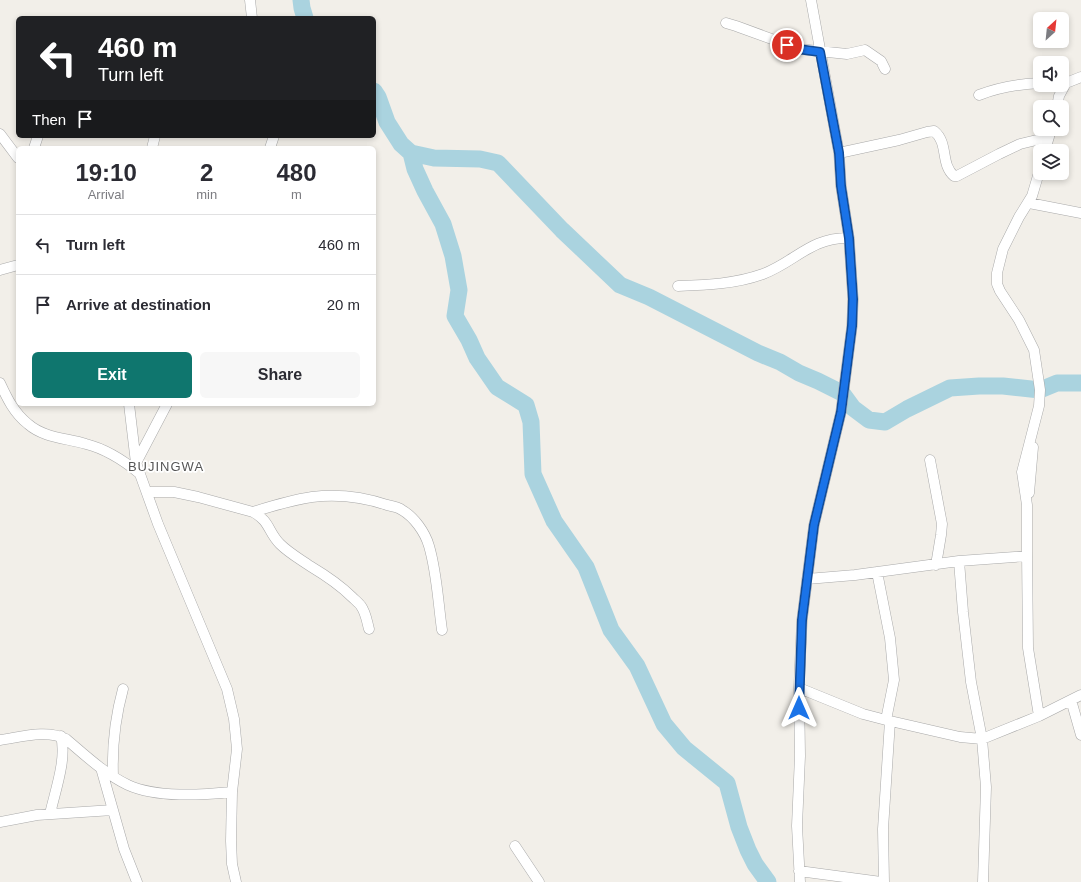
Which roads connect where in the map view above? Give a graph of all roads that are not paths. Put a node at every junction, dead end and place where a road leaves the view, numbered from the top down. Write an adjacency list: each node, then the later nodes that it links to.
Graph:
1 (250, 0): 3 (street)
2 (811, 0): 5 (street)
3 (252, 16)
4 (726, 24): 5 (street)
5 (820, 52): 6 (street); 13 (street)
6 (885, 68)
7 (1081, 77): 8 (street)
8 (1069, 81)
9 (1033, 84): 10 (street)
10 (979, 95)
11 (0, 134): 14 (street)
12 (1042, 136): 13 (street)
13 (839, 153): 18 (street)
14 (16, 155)
15 (1037, 180): 16 (street)
16 (1029, 203): 17 (street); 29 (street)
17 (1081, 213)
18 (849, 238): 21 (street); 33 (street)
19 (16, 266): 20 (street)
20 (0, 270)
21 (678, 286)
22 (0, 383): 26 (street)
23 (129, 406): 26 (street)
24 (166, 406): 26 (street)
25 (930, 460): 31 (street)
26 (138, 468): 27 (street)
27 (147, 492): 28 (street); 48 (street)
28 (253, 512): 34 (street); 35 (street)
29 (1027, 556): 30 (street); 40 (street)
30 (960, 561): 31 (street); 44 (street)
31 (936, 565): 32 (street)
32 (877, 572): 33 (street); 41 (street)
33 (807, 579): 36 (street)
34 (369, 629)
35 (442, 630)
36 (799, 688): 41 (street); 53 (street)
37 (123, 689): 47 (street)
38 (1081, 695): 39 (street)
39 (1071, 700): 40 (street); 42 (street)
40 (1039, 716): 44 (street)
41 (888, 721): 44 (street); 58 (street)
42 (1081, 735)
43 (61, 736): 45 (street); 46 (street); 50 (street)
44 (982, 739): 59 (street)
45 (0, 740)
46 (101, 768): 47 (street); 49 (street)
47 (114, 776): 48 (street)
48 (232, 792): 55 (street)
49 (113, 810): 50 (street); 54 (street)
50 (50, 814): 51 (street)
51 (0, 822)
52 (516, 846): 56 (street)
53 (799, 871): 57 (street); 58 (street)
54 (137, 882)
55 (236, 882)
56 (539, 882)
57 (800, 882)
58 (883, 882)
59 (982, 882)

